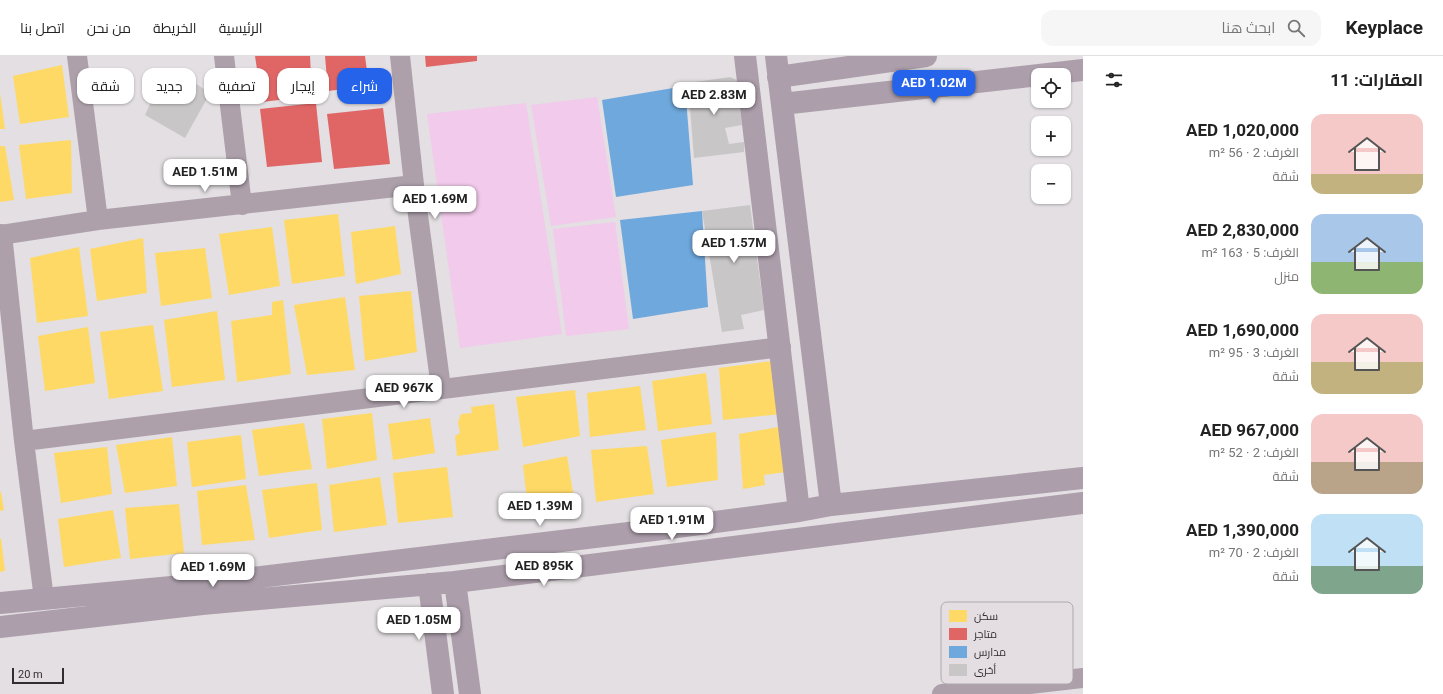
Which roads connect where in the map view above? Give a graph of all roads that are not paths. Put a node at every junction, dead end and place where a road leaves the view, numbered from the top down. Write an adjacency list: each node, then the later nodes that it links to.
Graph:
1 (77, 56): 12 (street)
2 (224, 56): 11 (street)
3 (400, 56): 10 (street)
4 (745, 56): 14 (street)
5 (776, 56): 8 (street)
6 (926, 56): 8 (street)
7 (1083, 70): 9 (street)
8 (778, 77): 9 (street)
9 (782, 104): 19 (street)
10 (414, 185): 11 (street); 15 (street)
11 (242, 205): 12 (street)
12 (98, 220): 13 (street)
13 (1, 234): 16 (street)
14 (781, 346): 15 (street); 20 (street)
15 (441, 388): 16 (street)
16 (24, 441): 26 (street)
17 (1083, 478): 19 (street)
18 (1083, 503): 22 (street)
19 (831, 505): 20 (street)
20 (799, 511): 21 (street)
21 (654, 530): 22 (street); 25 (street)
22 (657, 556): 23 (street)
23 (455, 582): 24 (street); 34 (street)
24 (429, 584): 25 (street); 33 (street)
25 (198, 595): 26 (street); 28 (street)
26 (44, 599): 27 (street)
27 (0, 603)
28 (0, 627)
29 (1083, 678): 30 (street)
30 (1073, 679)
31 (1042, 684): 32 (street)
32 (988, 692): 35 (street)
33 (443, 694)
34 (470, 694)
35 (942, 694)

